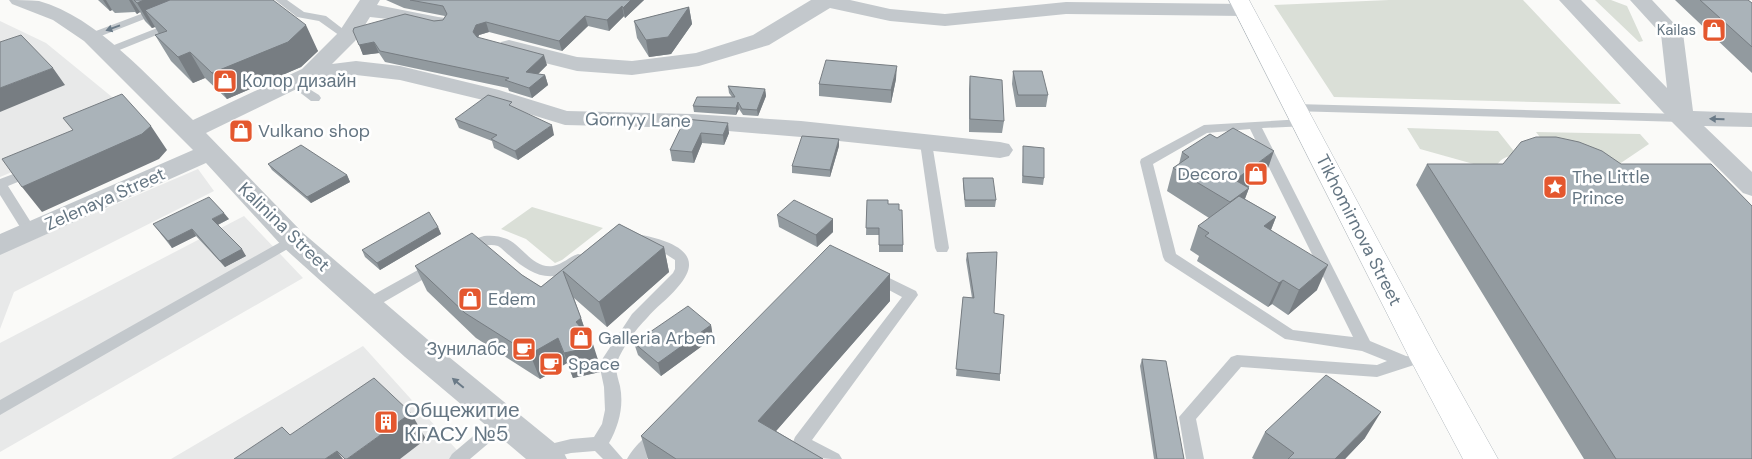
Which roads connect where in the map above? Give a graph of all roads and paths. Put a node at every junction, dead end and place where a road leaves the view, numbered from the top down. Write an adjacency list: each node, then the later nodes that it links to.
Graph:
1 (19, 0): 13 (street, Kalinina Street)
2 (188, 0): 13 (lane, one-way to 13)
3 (280, 0): 11 (lane)
4 (1569, 0): 17 (street)
5 (1640, 0): 17 (street)
6 (823, 1): 8 (street); 12 (street)
7 (366, 5): 10 (street); 11 (street)
8 (1241, 5): 16 (main road, Tikhomirnova Street)
9 (182, 21): 13 (lane)
10 (438, 23)
11 (347, 36): 14 (street)
12 (489, 42)
13 (100, 43): 20 (street, Kalinina Street)
14 (302, 78): 15 (lane); 20 (street); 21 (street, Gornyy Lane)
15 (315, 98)
16 (1299, 116): 17 (lane); 19 (lane); 36 (main road, Tikhomirnova Street)
17 (1682, 118): 18 (street, one-way to 17); 26 (street)
18 (1752, 120)
19 (1254, 126): 35 (lane); 35 (lane)
20 (190, 131): 23 (street, Kalinina Street)
21 (926, 143): 22 (street, Gornyy Lane); 31 (lane)
22 (1000, 150)
23 (210, 152): 27 (street, Zelenaya Street); 29 (street, Kalinina Street)
24 (41, 166): 25 (lane)
25 (0, 184): 27 (lane)
26 (1752, 187)
27 (30, 232): 30 (street, Zelenaya Street)
28 (622, 235): 40 (lane)
29 (294, 240): 34 (street, Kalinina Street); 37 (lane)
30 (0, 245)
31 (942, 248)
32 (587, 251): 34 (lane)
33 (863, 270): 45 (lane)
34 (367, 305): 38 (street, Kalinina Street, one-way to 34)
35 (1364, 345): 36 (lane)
36 (1415, 361): 46 (lane); 47 (main road, Tikhomirnova Street)
37 (0, 408)
38 (504, 420): 41 (street, Kalinina Street); 42 (lane)
39 (670, 424): 44 (lane)
40 (599, 444): 41 (lane); 43 (lane)
41 (546, 456)
42 (458, 459)
43 (614, 459)
44 (636, 459)
45 (834, 459)
46 (1194, 459)
47 (1481, 459)

